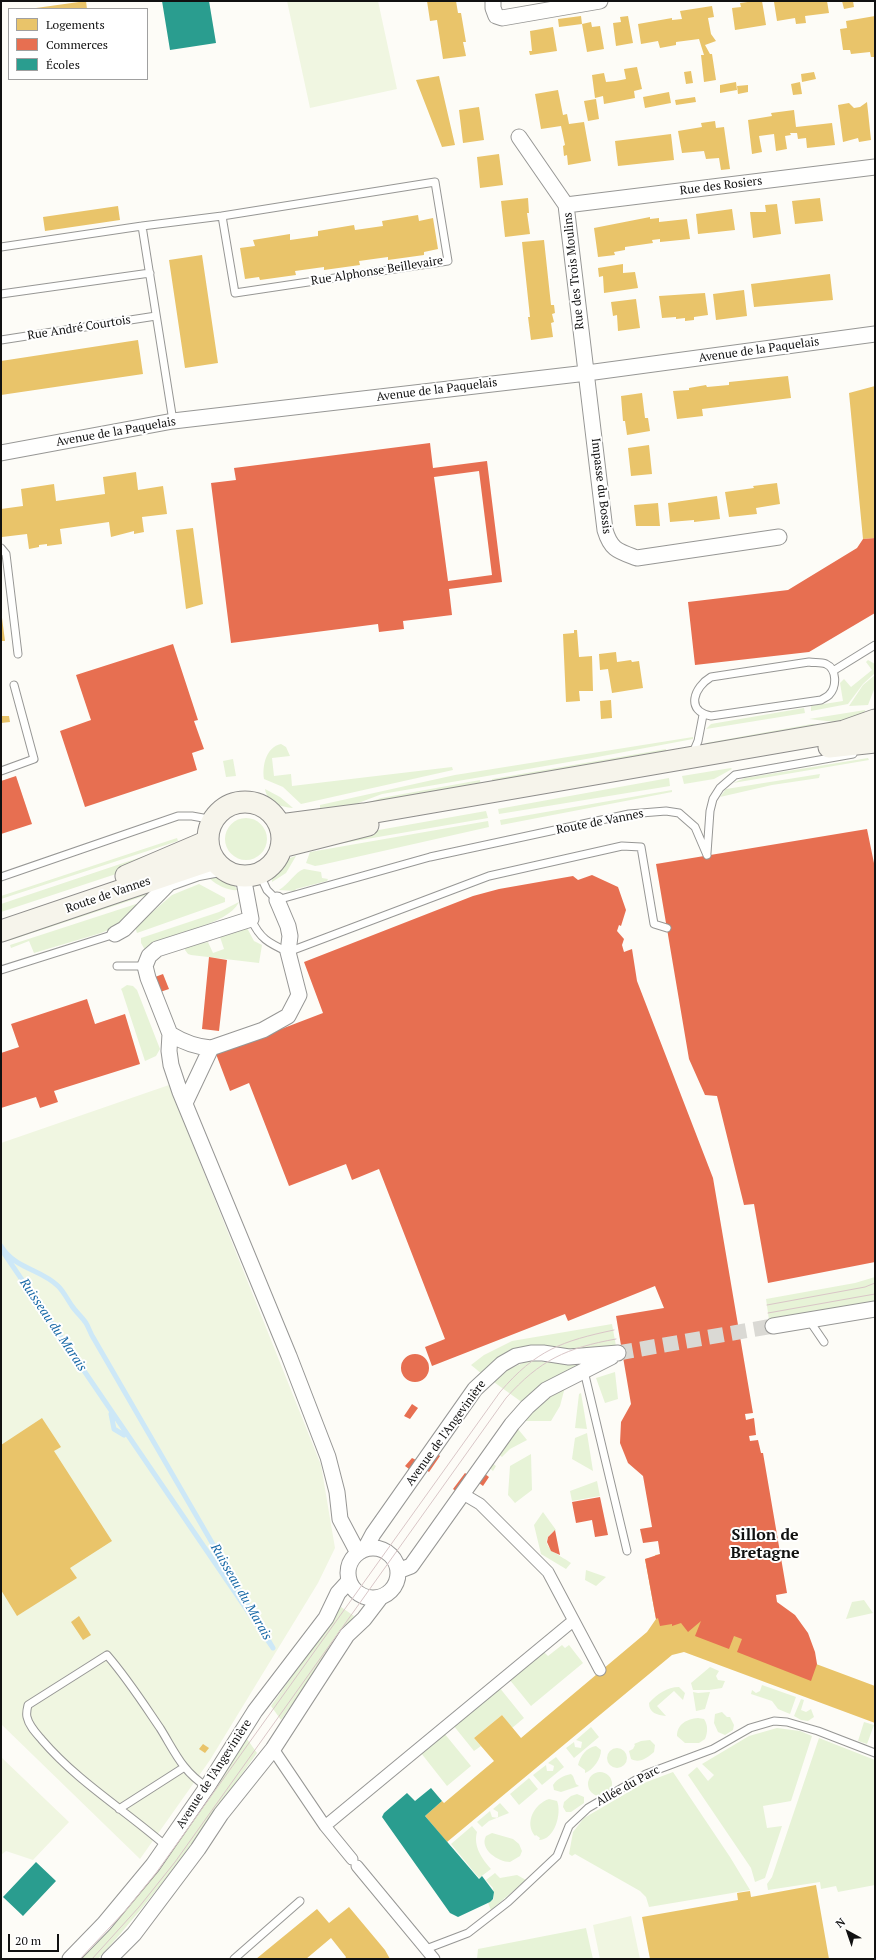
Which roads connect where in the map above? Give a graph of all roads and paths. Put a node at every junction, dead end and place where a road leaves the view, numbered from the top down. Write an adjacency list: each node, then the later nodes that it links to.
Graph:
1 (600, 1): 2 (street)
2 (494, 8)
3 (518, 136): 5 (street, Rue des Trois Moulins)
4 (875, 167): 5 (street, Rue des Rosiers)
5 (566, 205): 14 (street, Rue des Trois Moulins)
6 (222, 216): 6 (lane, Rue Alphonse Beillevaire); 7 (lane, Rue Alphonse Beillevaire)
7 (142, 226): 8 (lane); 9 (lane)
8 (1, 247)
9 (150, 273): 10 (lane); 11 (lane)
10 (1, 294)
11 (156, 316): 13 (lane, Rue André Courtois); 15 (lane)
12 (875, 334): 14 (street, Avenue de la Paquelais)
13 (1, 340)
14 (587, 373): 15 (street, Avenue de la Paquelais); 17 (street, Impasse du Bossis)
15 (173, 421): 16 (street, Avenue de la Paquelais)
16 (1, 453)
17 (779, 538)
18 (1, 548): 20 (lane)
19 (873, 649): 21 (lane)
20 (18, 654)
21 (833, 672): 23 (lane); 23 (lane)
22 (14, 685): 27 (lane)
23 (703, 715): 26 (lane)
24 (875, 720): 26 (main road)
25 (869, 747): 30 (main road, Route de Vannes); 34 (lane, Route de Vannes)
26 (690, 757): 29 (main road)
27 (1, 770)
28 (214, 820): 29 (main road); 31 (main road); 33 (lane)
29 (280, 825): 30 (main road)
30 (281, 847): 32 (main road)
31 (215, 856): 32 (main road); 35 (main road, Route de Vannes); 38 (main road, Route de Vannes); 39 (street)
32 (251, 874): 34 (lane); 36 (street)
33 (1, 877)
34 (278, 900): 40 (street)
35 (1, 916)
36 (251, 919): 40 (lane); 42 (street)
37 (667, 928): 40 (lane)
38 (1, 931)
39 (115, 934): 43 (lane)
40 (288, 952): 45 (street)
41 (117, 966): 42 (lane)
42 (146, 966): 44 (street)
43 (1, 970)
44 (170, 1034): 45 (street); 46 (street)
45 (211, 1048): 46 (street)
46 (185, 1103): 53 (street)
47 (875, 1309): 48 (street)
48 (809, 1320): 49 (street); 50 (lane)
49 (773, 1326)
50 (824, 1342)
51 (584, 1372): 52 (street, Avenue de l'Angevinière); 53 (street, Avenue de l'Angevinière); 54 (lane)
52 (463, 1494): 55 (street, Avenue de l'Angevinière); 58 (street)
53 (361, 1551): 55 (street); 56 (street)
54 (627, 1551)
55 (398, 1571): 57 (street)
56 (348, 1581): 57 (street); 63 (street, Avenue de l'Angevinière)
57 (380, 1598): 60 (street)
58 (573, 1621): 59 (street); 65 (street)
59 (600, 1670)
60 (273, 1749): 65 (street); 70 (street)
61 (875, 1753): 68 (lane, Allée du Parc)
62 (183, 1768): 63 (lane); 64 (lane); 64 (lane)
63 (207, 1788): 66 (street, Avenue de l'Angevinière)
64 (119, 1809): 66 (lane)
65 (325, 1826): 68 (street)
66 (166, 1846): 69 (street, Avenue de l'Angevinière)
67 (300, 1901): 71 (lane)
68 (426, 1949): 72 (street)
69 (70, 1959)
70 (109, 1959)
71 (234, 1959)
72 (434, 1959)

